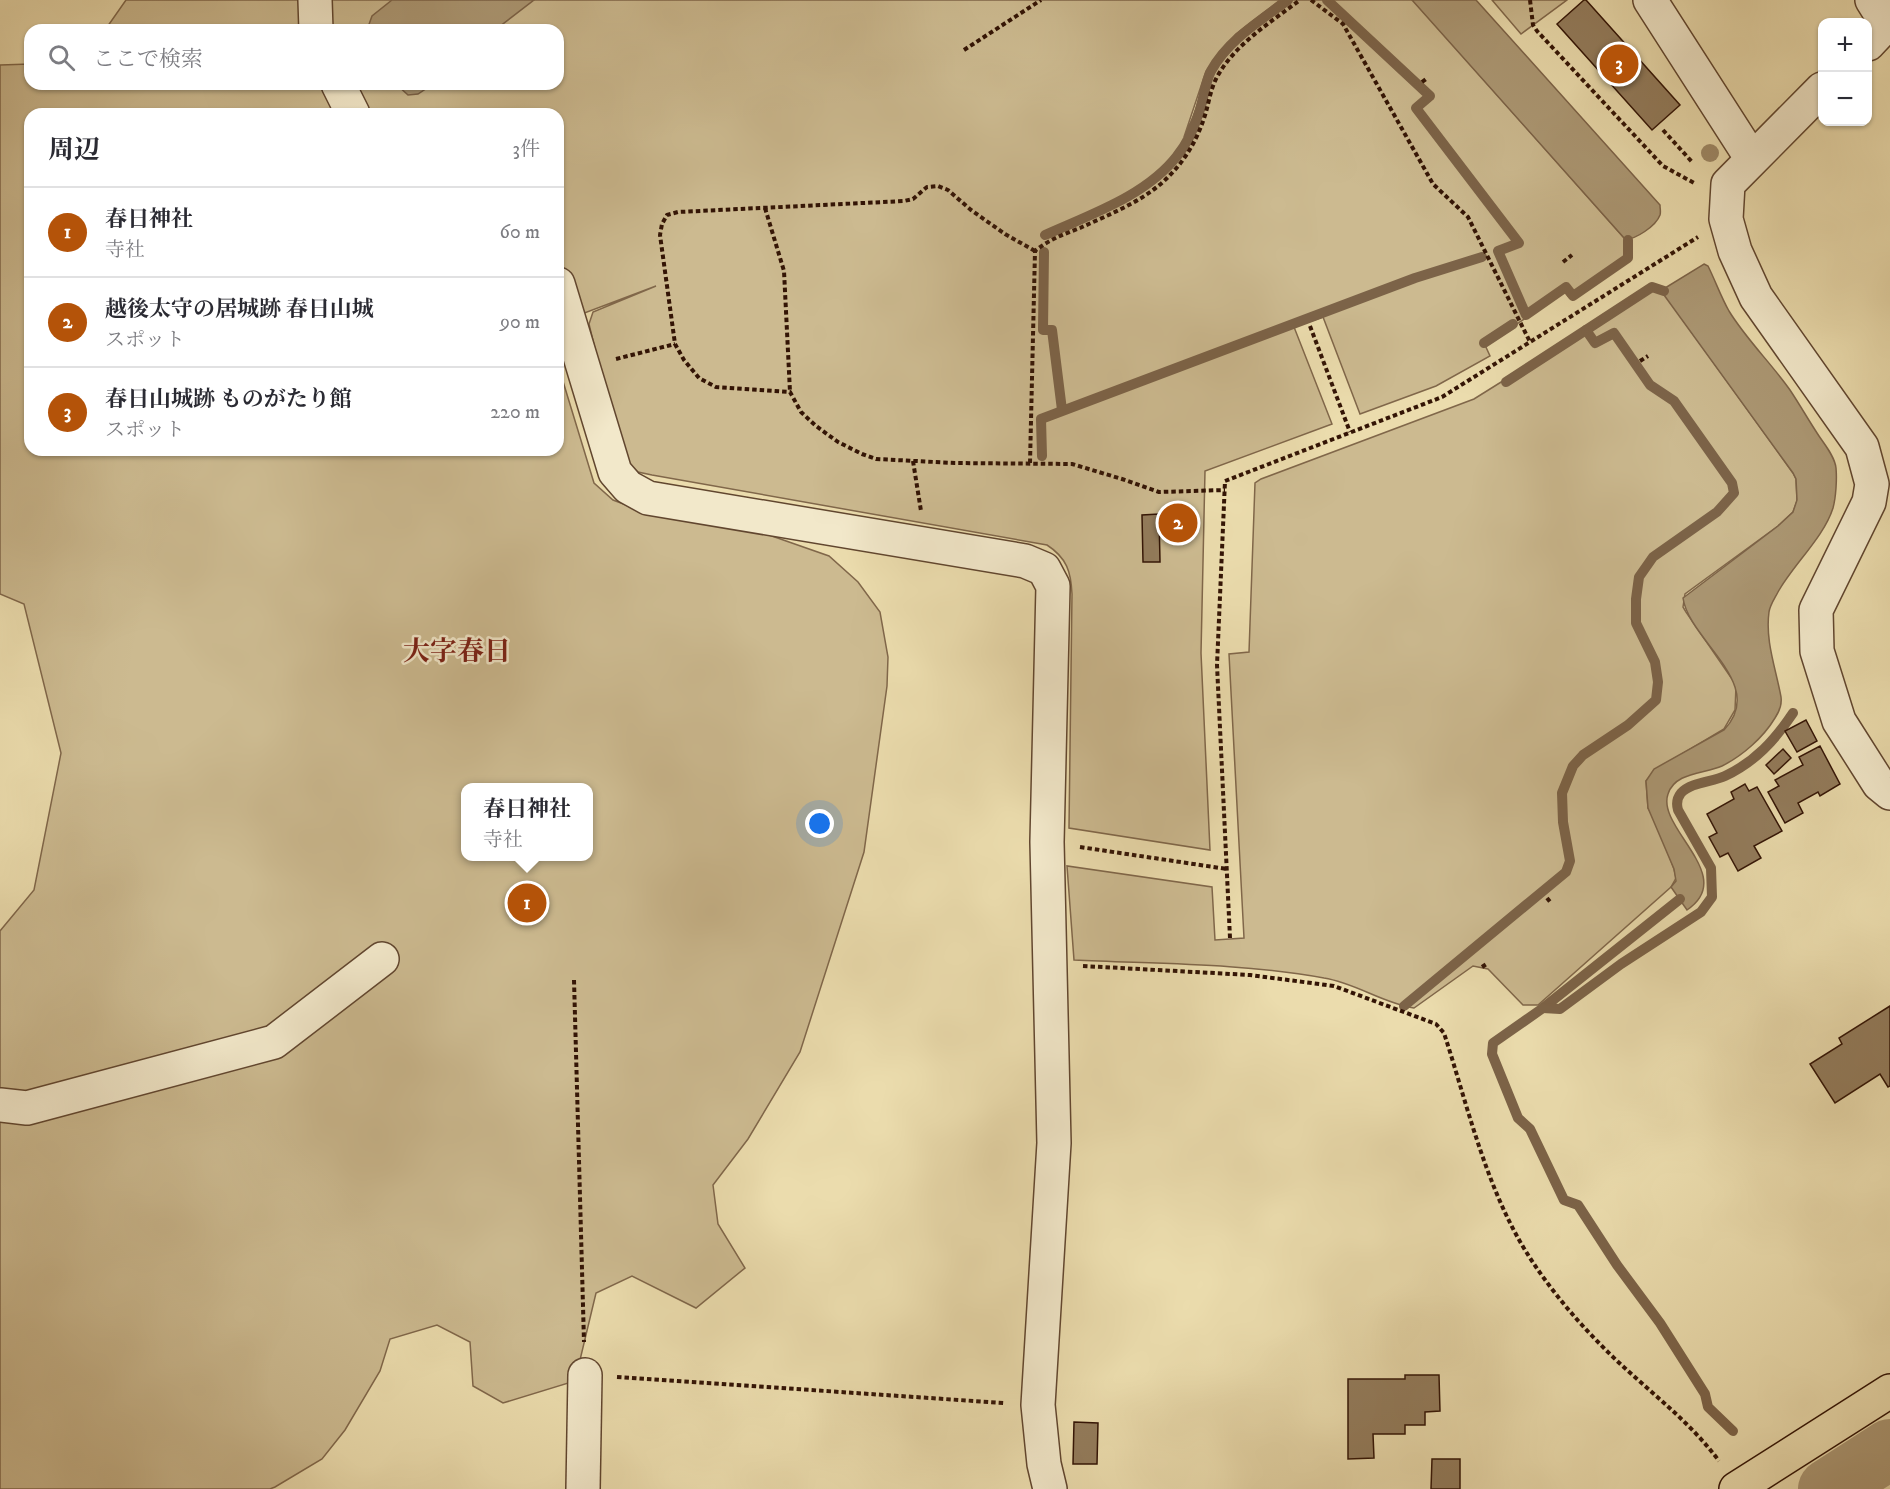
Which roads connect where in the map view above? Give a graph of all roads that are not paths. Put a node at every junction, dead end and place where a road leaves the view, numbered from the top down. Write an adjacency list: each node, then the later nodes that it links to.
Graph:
1 (315, 0): 3 (street)
2 (1650, 0): 7 (street)
3 (316, 24)
4 (342, 90): 6 (street)
5 (1818, 93): 7 (street)
6 (350, 108)
7 (1752, 159): 9 (street)
8 (564, 303): 16 (street)
9 (1890, 793)
10 (382, 959): 11 (street)
11 (0, 1104)
12 (585, 1375): 15 (street)
13 (1890, 1391): 14 (main road)
14 (1737, 1488)
15 (583, 1489)
16 (1050, 1489)

